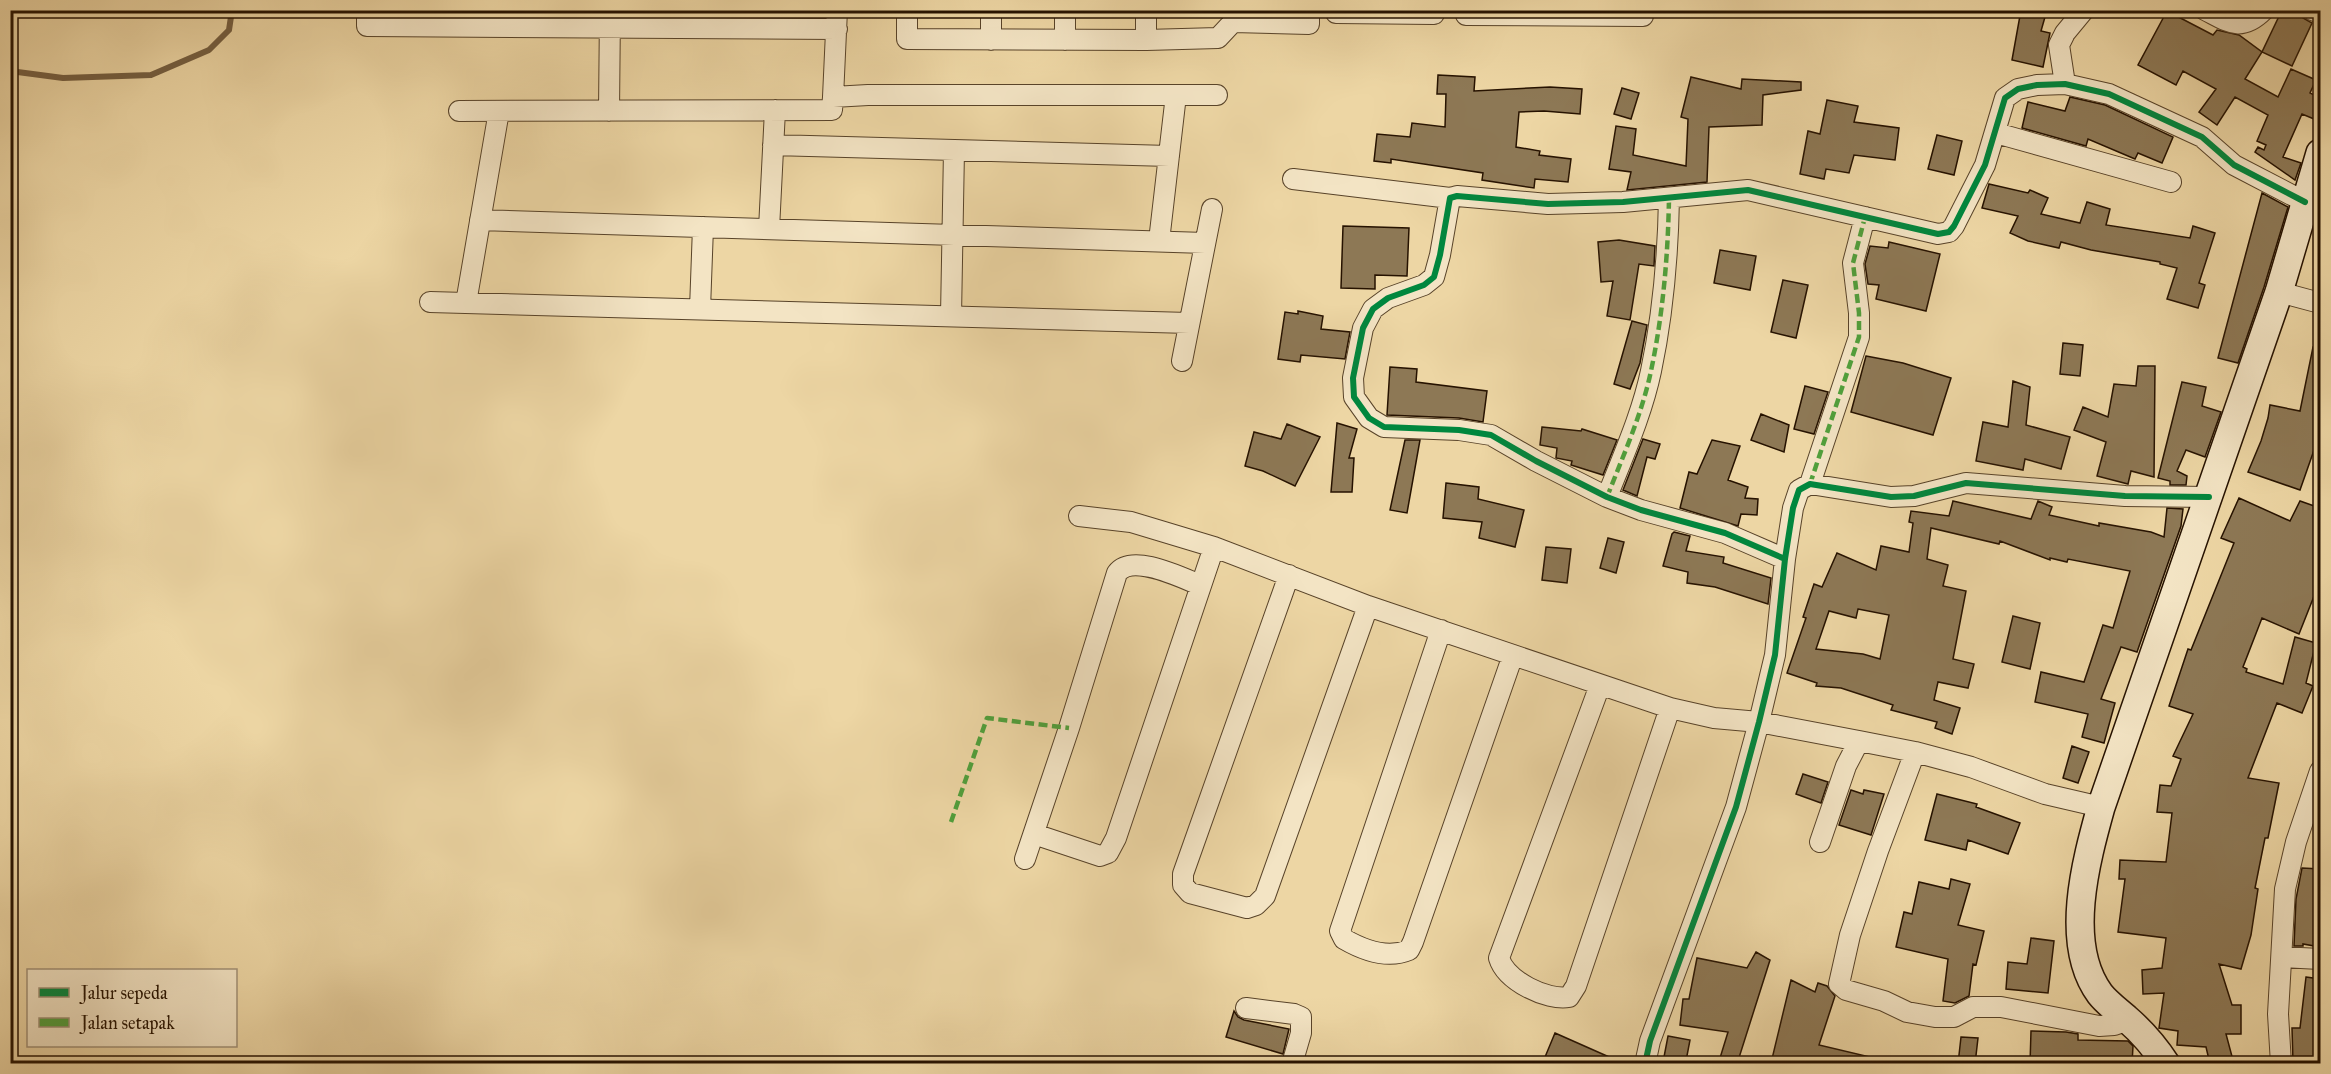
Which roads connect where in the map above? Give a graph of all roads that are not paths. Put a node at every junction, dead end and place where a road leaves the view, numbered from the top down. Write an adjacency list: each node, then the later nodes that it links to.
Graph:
1 (367, 10): 17 (street)
2 (907, 10): 19 (street)
3 (991, 10): 19 (street)
4 (1065, 10): 20 (street)
5 (1146, 10): 21 (street)
6 (1309, 10): 16 (street)
7 (1336, 10): 8 (street)
8 (1434, 10)
9 (1466, 10): 10 (street)
10 (1643, 10)
11 (2084, 10): 22 (street)
12 (2205, 10): 13 (street)
13 (2264, 10)
14 (2312, 10): 15 (street)
15 (2320, 13)
16 (1233, 16): 21 (street)
17 (610, 19): 18 (street); 29 (street)
18 (837, 20): 25 (street)
19 (991, 40): 20 (street)
20 (1065, 40): 21 (street)
21 (1146, 40)
22 (2065, 84): 30 (street); 39 (street)
23 (1176, 95): 24 (street); 25 (street); 34 (street)
24 (1217, 95)
25 (833, 97): 26 (street)
26 (775, 110): 29 (street); 31 (street)
27 (459, 111): 28 (street)
28 (499, 111): 29 (street); 42 (street)
29 (609, 111)
30 (1996, 133): 36 (street); 41 (street)
31 (773, 145): 32 (street); 44 (street)
32 (954, 150): 34 (street); 45 (street)
33 (2320, 153): 39 (main road)
34 (1169, 156): 46 (street)
35 (1293, 179): 37 (street)
36 (2171, 182)
37 (1450, 198): 38 (street); 57 (street)
38 (1669, 198): 41 (street); 57 (street)
39 (2305, 202): 48 (main road)
40 (1212, 209): 47 (street)
41 (1865, 217): 56 (street)
42 (480, 220): 43 (street); 50 (street)
43 (703, 227): 44 (street); 52 (street)
44 (769, 229): 45 (street)
45 (952, 235): 46 (street); 53 (street)
46 (1159, 241): 47 (street)
47 (1205, 243): 54 (street)
48 (2279, 292): 51 (street); 58 (main road)
49 (430, 302): 50 (street)
50 (466, 303): 52 (street)
51 (2320, 303)
52 (700, 309): 53 (street)
53 (951, 316): 54 (street)
54 (1189, 323): 55 (street)
55 (1182, 361)
56 (1810, 484): 58 (street); 61 (street)
57 (1607, 497): 61 (street)
58 (2209, 497): 73 (main road)
59 (1079, 516): 60 (street)
60 (1214, 547): 62 (street); 63 (street)
61 (1785, 559): 69 (street)
62 (1290, 575): 64 (street); 64 (street)
63 (1200, 585): 74 (street); 74 (street)
64 (1368, 606): 65 (street)
65 (1440, 630): 66 (street); 66 (street)
66 (1514, 655): 67 (street)
67 (1600, 685): 68 (street); 68 (street)
68 (1670, 708): 69 (street)
69 (1759, 722): 70 (street); 82 (street)
70 (1859, 741): 71 (street); 75 (street)
71 (1915, 752): 73 (street); 80 (street)
72 (2320, 771): 77 (street)
73 (2100, 807): 80 (main road)
74 (1034, 834): 76 (street)
75 (1820, 842)
76 (1025, 859)
77 (2282, 957): 78 (street); 84 (street)
78 (2320, 959)
79 (1246, 1008): 81 (street)
80 (2129, 1020): 83 (main road)
81 (1292, 1064)
82 (1645, 1064)
83 (2166, 1064)
84 (2281, 1064)

